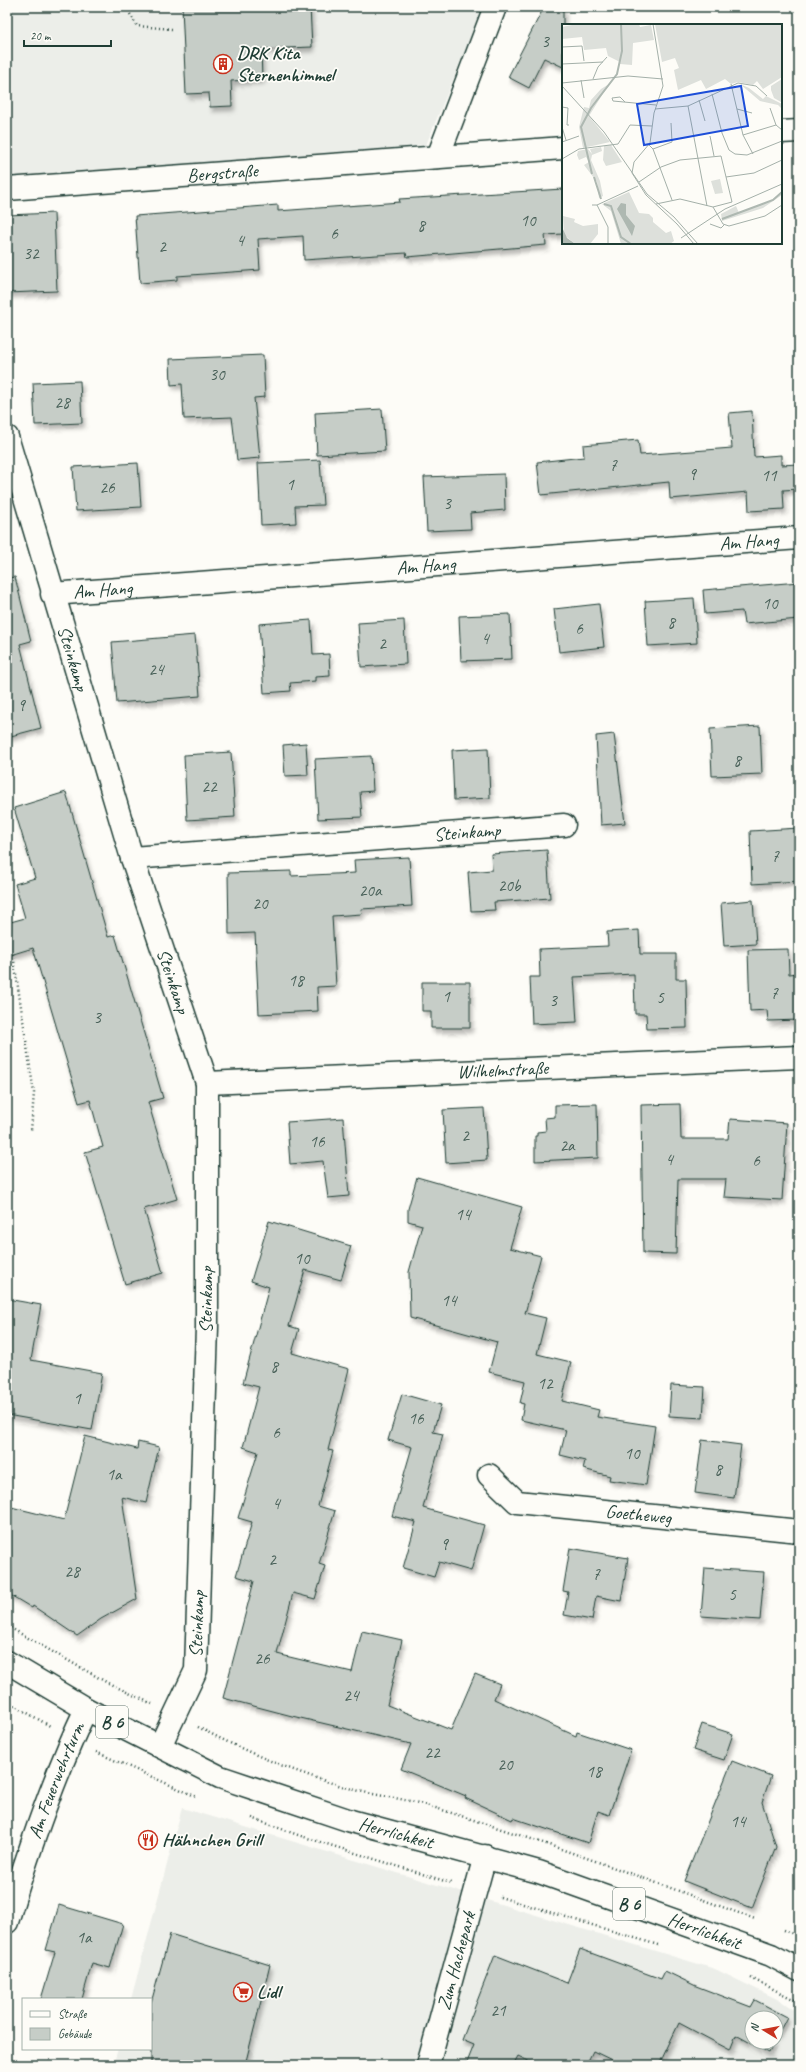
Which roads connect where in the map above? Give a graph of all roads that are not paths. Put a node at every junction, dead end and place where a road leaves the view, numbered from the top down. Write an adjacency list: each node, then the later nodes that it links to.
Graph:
1 (495, 7): 5 (street)
2 (799, 131): 3 (street)
3 (782, 132)
4 (562, 148): 5 (street, Bergstraße)
5 (438, 157): 6 (street, Bergstraße)
6 (7, 188)
7 (7, 437): 9 (street, Steinkamp)
8 (799, 538): 9 (street, Am Hang)
9 (52, 594): 11 (street, Steinkamp)
10 (564, 825): 11 (street, Steinkamp)
11 (132, 858): 13 (street, Steinkamp)
12 (799, 1057): 13 (street, Wilhelmstraße)
13 (207, 1083): 18 (street, Steinkamp)
14 (489, 1475): 15 (street, Goetheweg)
15 (799, 1530)
16 (7, 1662): 17 (street, Herrlichkeit / B 6)
17 (86, 1709): 18 (street, Herrlichkeit / B 6); 20 (street, Am Feuerwehrturm)
18 (160, 1746): 19 (street, Herrlichkeit / B 6)
19 (485, 1856): 21 (street, Herrlichkeit / B 6); 22 (street, Zum Hachepark)
20 (7, 1922)
21 (799, 1970)
22 (428, 2065)

